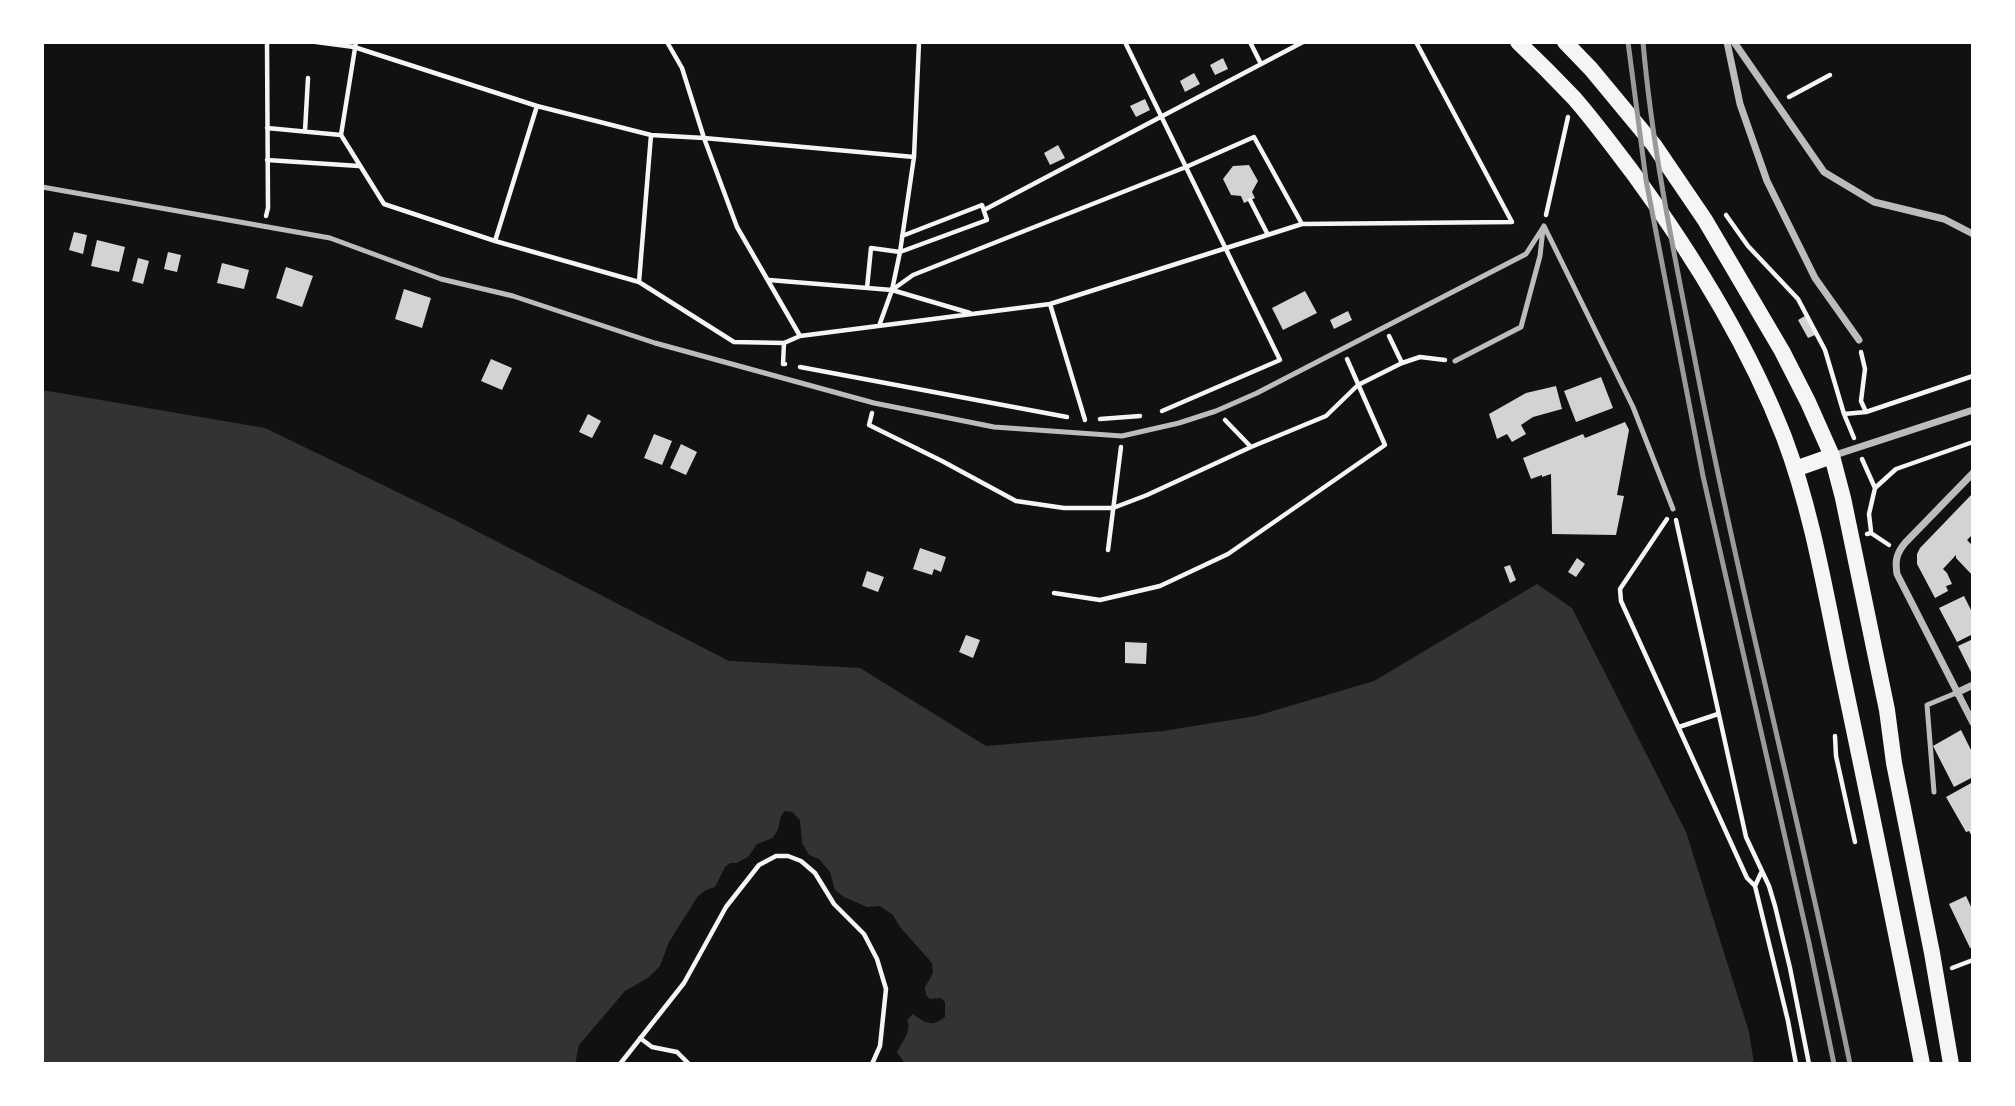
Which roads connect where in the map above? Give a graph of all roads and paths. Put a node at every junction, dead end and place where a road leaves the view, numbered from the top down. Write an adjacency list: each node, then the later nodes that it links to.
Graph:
1 (267, 42): 21 (path)
2 (316, 42): 13 (path)
3 (667, 42): 25 (path)
4 (919, 42): 26 (path)
5 (1125, 42): 20 (path)
6 (1250, 42): 14 (path)
7 (1303, 42): 14 (path)
8 (1416, 42): 35 (path)
9 (1518, 42): 70 (main road)
10 (1565, 42): 69 (main road)
11 (1727, 42): 52 (street)
12 (1734, 42): 17 (street)
13 (355, 44): 18 (path); 23 (path)
14 (1261, 64): 20 (path)
15 (1830, 75): 17 (path)
16 (308, 78): 22 (path)
17 (1776, 104): 37 (street)
18 (537, 106): 24 (path); 40 (path)
19 (1569, 114): 36 (path)
20 (1161, 116): 29 (path); 34 (path)
21 (267, 128): 22 (path); 27 (path)
22 (305, 131): 23 (path)
23 (341, 135): 28 (path)
24 (651, 135): 25 (path); 44 (path)
25 (704, 138): 26 (path); 43 (path)
26 (914, 157): 39 (path)
27 (267, 160): 28 (path); 32 (path)
28 (360, 166): 40 (path)
29 (1186, 167): 35 (path); 41 (path); 46 (path)
30 (42, 187): 59 (lane)
31 (1250, 200): 38 (path)
32 (268, 208)
33 (1721, 208): 63 (path)
34 (984, 210): 39 (path); 42 (path)
35 (1302, 224): 38 (path)
36 (1544, 226): 49 (lane); 55 (lane); 74 (lane)
37 (1973, 234)
38 (1268, 235): 41 (path)
39 (902, 236): 42 (path)
40 (495, 241): 44 (path)
41 (1226, 249): 47 (path); 64 (path)
42 (900, 252): 45 (path); 46 (path)
43 (768, 280): 45 (path); 51 (path)
44 (639, 282): 53 (path)
45 (867, 288): 46 (path)
46 (892, 290): 48 (path); 50 (path)
47 (1051, 304): 48 (path); 53 (path)
48 (974, 314): 50 (path)
49 (1385, 325): 54 (lane); 56 (path)
50 (879, 326): 51 (path)
51 (800, 336): 53 (path)
52 (1859, 340): 62 (path)
53 (784, 343)
54 (1342, 348): 58 (path); 61 (lane)
55 (1455, 361): 56 (path)
56 (1402, 363): 58 (path)
57 (1973, 376): 62 (path)
58 (1358, 385): 67 (path); 77 (path)
59 (874, 403): 65 (lane); 73 (path)
60 (1973, 410): 68 (street)
61 (1216, 411): 65 (lane); 67 (path)
62 (1866, 412): 63 (path)
63 (1844, 414): 68 (path)
64 (1099, 419)
65 (1122, 436): 73 (path)
66 (1973, 442): 72 (path)
67 (1251, 447): 73 (path)
68 (1857, 448): 69 (street); 72 (path)
69 (1832, 456): 70 (main road); 95 (main road)
70 (1795, 469): 94 (main road)
71 (1973, 473): 76 (street)
72 (1875, 488): 76 (path)
73 (1113, 508): 75 (path)
74 (1674, 509): 80 (path); 82 (path)
75 (1108, 550)
76 (1897, 552): 79 (street)
77 (1054, 593)
78 (1973, 685): 79 (street)
79 (1956, 693): 81 (street); 83 (lane)
80 (1718, 714): 82 (path); 84 (path)
81 (1973, 723)
82 (1678, 727): 85 (path)
83 (1934, 792)
84 (1761, 873): 85 (path); 93 (path)
85 (1755, 886): 92 (path)
86 (1973, 960): 87 (path)
87 (1952, 968)
88 (640, 1038): 89 (path); 90 (path); 91 (path)
89 (620, 1064)
90 (689, 1064)
91 (872, 1064)
92 (1796, 1064)
93 (1809, 1064)
94 (1922, 1064)
95 (1951, 1064)

